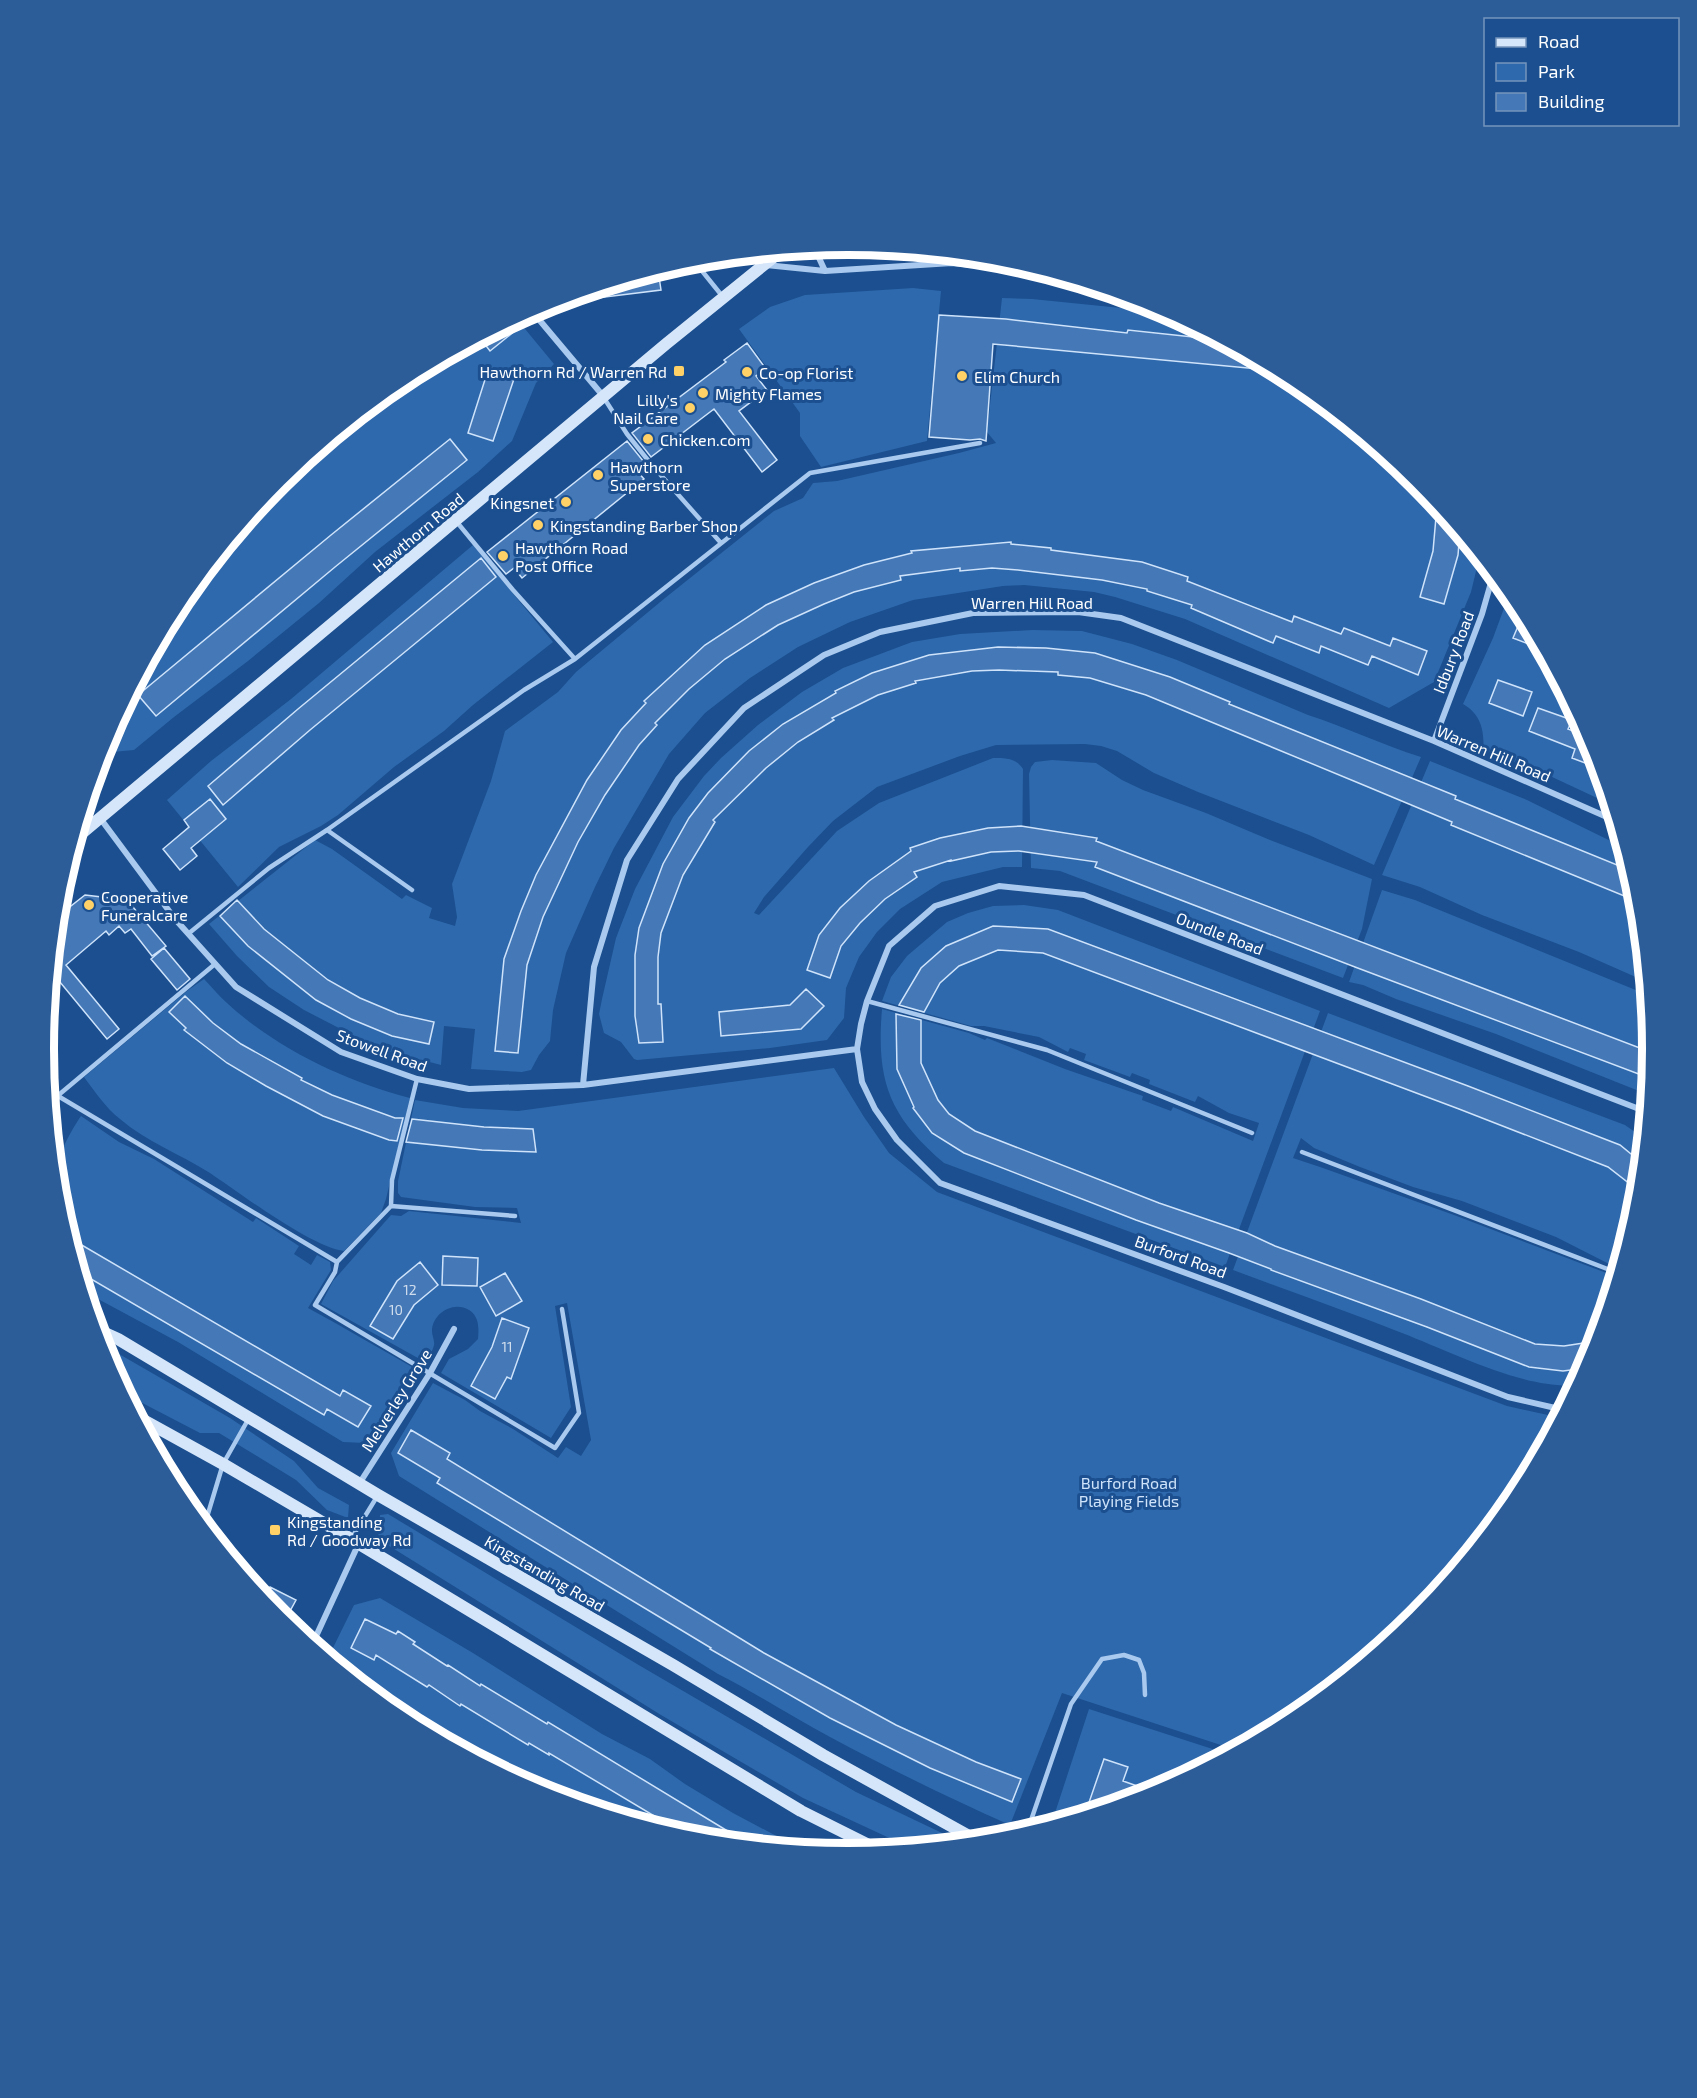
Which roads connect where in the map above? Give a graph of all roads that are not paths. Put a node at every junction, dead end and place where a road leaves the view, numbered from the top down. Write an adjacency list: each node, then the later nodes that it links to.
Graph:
1 (817, 256): 8 (street)
2 (773, 258): 5 (main road, Hawthorn Road)
3 (947, 261): 4 (street)
4 (951, 263): 6 (street); 8 (street)
5 (766, 265): 8 (street); 9 (main road, Hawthorn Road)
6 (978, 266)
7 (700, 269): 9 (lane)
8 (825, 271)
9 (723, 298): 11 (main road, Hawthorn Road)
10 (538, 318): 11 (street)
11 (604, 398): 13 (main road, Hawthorn Road); 14 (lane)
12 (980, 443): 14 (lane)
13 (456, 521): 16 (lane); 19 (main road, Hawthorn Road)
14 (721, 543): 16 (lane)
15 (1491, 582): 17 (street, Idbury Road)
16 (575, 659): 20 (lane)
17 (1434, 741): 18 (street, Warren Hill Road); 28 (street, Warren Hill Road)
18 (1608, 816)
19 (100, 818): 21 (main road, Hawthorn Road); 23 (street, Stowell Road)
20 (327, 830): 22 (lane); 23 (lane)
21 (85, 831)
22 (411, 890)
23 (188, 934): 24 (street, Stowell Road)
24 (215, 964): 27 (street, Stowell Road); 29 (lane)
25 (867, 1001): 26 (street, Oundle Road); 30 (street, Oundle Road); 31 (lane)
26 (857, 1049): 28 (street, Stowell Road); 41 (street, Burford Road)
27 (417, 1079): 28 (street, Stowell Road); 33 (lane)
28 (583, 1085)
29 (58, 1096): 35 (lane)
30 (1640, 1110)
31 (1252, 1133)
32 (1302, 1152): 36 (lane)
33 (392, 1206): 34 (lane); 35 (lane)
34 (515, 1216)
35 (337, 1263): 40 (lane)
36 (1611, 1270)
37 (562, 1309): 40 (lane)
38 (454, 1329): 40 (street, Melverley Grove)
39 (107, 1334): 42 (main road, Kingstanding Road)
40 (430, 1373): 47 (street, Melverley Grove)
41 (1557, 1408)
42 (249, 1418): 46 (lane); 47 (main road, Kingstanding Road)
43 (148, 1422): 44 (main road)
44 (158, 1428): 45 (lane); 46 (main road)
45 (154, 1435)
46 (223, 1464): 49 (lane); 50 (main road)
47 (359, 1484): 48 (main road, Kingstanding Road)
48 (378, 1495): 50 (lane); 54 (main road, Kingstanding Road)
49 (207, 1517)
50 (355, 1542): 51 (street); 55 (main road)
51 (315, 1637)
52 (1145, 1695): 53 (lane)
53 (1031, 1822)
54 (968, 1834)
55 (866, 1843)

